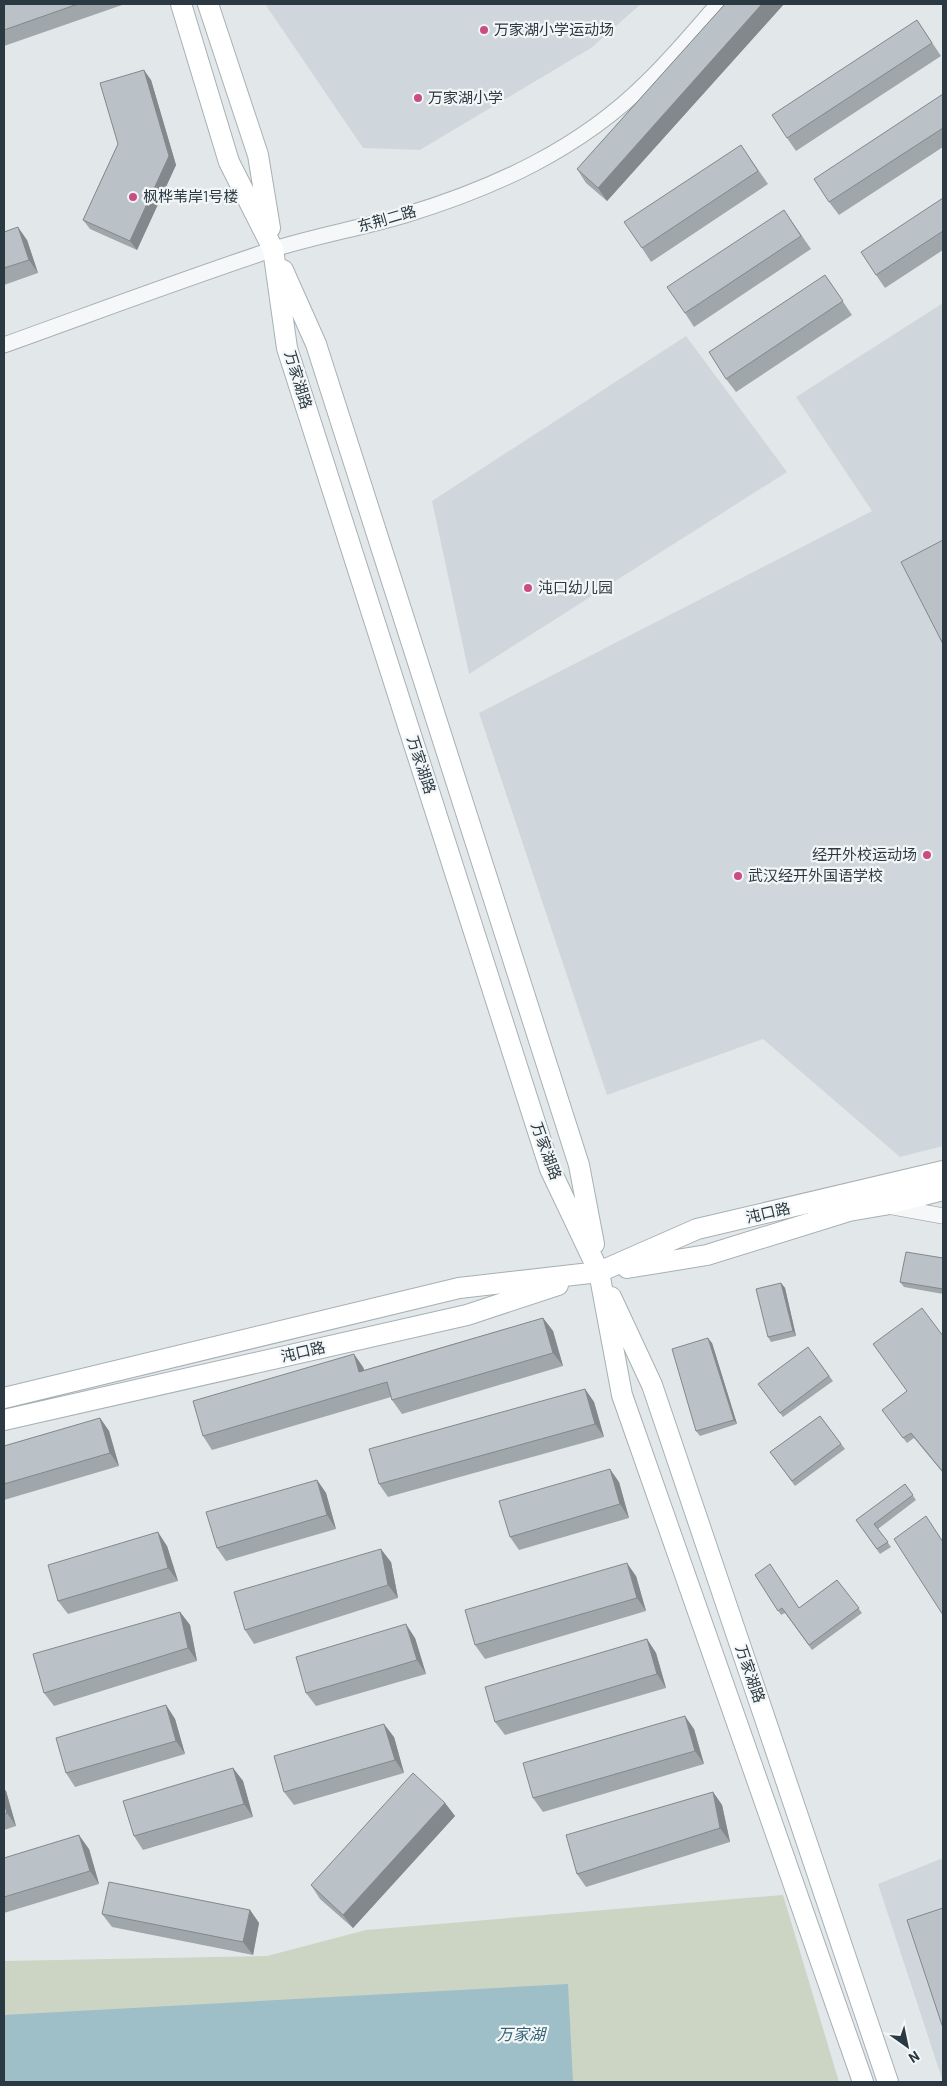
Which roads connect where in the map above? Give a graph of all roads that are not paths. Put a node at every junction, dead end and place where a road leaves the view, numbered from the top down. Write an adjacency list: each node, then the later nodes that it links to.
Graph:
1 (181, 4): 4 (main road, 万家湖路)
2 (208, 4): 4 (main road, 万家湖路)
3 (718, 4): 4 (street, 东荆二路)
4 (273, 250): 5 (street, 东荆二路); 10 (main road, 万家湖路); 10 (main road, 万家湖路)
5 (4, 345)
6 (943, 1171): 8 (main road, 沌口路)
7 (943, 1190): 8 (main road, 沌口路)
8 (886, 1195): 9 (street); 10 (main road, 沌口路); 10 (main road, 沌口路)
9 (943, 1216)
10 (599, 1272): 11 (main road, 沌口路); 12 (main road, 沌口路); 13 (main road, 万家湖路); 14 (main road, 万家湖路)
11 (4, 1398)
12 (4, 1420)
13 (863, 2082)
14 (888, 2082)

